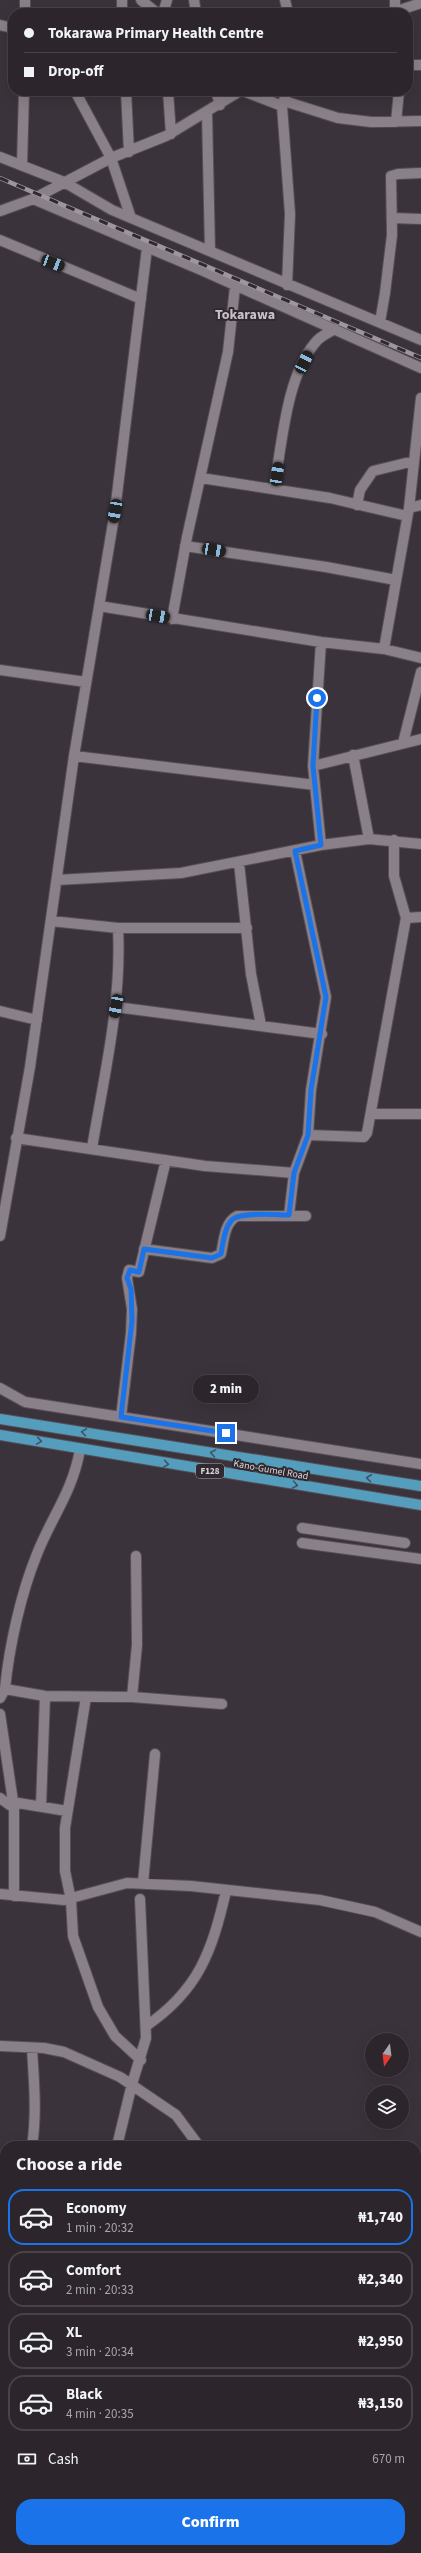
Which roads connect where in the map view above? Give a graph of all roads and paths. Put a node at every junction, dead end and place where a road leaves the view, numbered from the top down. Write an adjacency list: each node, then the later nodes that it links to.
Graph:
1 (141, 0): 3 (street)
2 (421, 3): 4 (street)
3 (151, 8)
4 (405, 8)
5 (24, 96): 23 (street)
6 (78, 96): 22 (street)
7 (126, 96): 20 (street)
8 (168, 96): 19 (street)
9 (217, 96): 15 (street)
10 (233, 96): 15 (street)
11 (257, 96): 14 (street)
12 (285, 96): 14 (street)
13 (399, 96): 18 (street)
14 (283, 104): 18 (street); 34 (street)
15 (220, 105): 16 (street)
16 (207, 112): 19 (street); 33 (street)
17 (421, 121): 18 (street)
18 (396, 122)
19 (171, 134): 20 (street)
20 (129, 152): 22 (street)
21 (0, 158): 23 (street)
22 (111, 158): 25 (street); 28 (street)
23 (22, 165): 25 (street)
24 (421, 173): 29 (street)
25 (64, 182): 26 (street); 28 (street)
26 (33, 199): 27 (street); 32 (street)
27 (0, 211)
28 (131, 218): 33 (street)
29 (392, 218): 30 (street); 37 (street)
30 (421, 219)
31 (0, 240): 36 (street)
32 (146, 248): 35 (street); 36 (street)
33 (210, 251): 34 (street)
34 (287, 285): 37 (street)
35 (235, 287): 38 (street); 43 (street)
36 (141, 299): 50 (street)
37 (380, 322): 39 (street)
38 (335, 329): 40 (street); 44 (street)
39 (421, 340)
40 (421, 368)
41 (421, 398): 42 (street)
42 (414, 461): 45 (street); 47 (street)
43 (201, 478): 44 (street); 48 (street)
44 (274, 488): 45 (street)
45 (357, 505): 47 (street)
46 (421, 505): 47 (street)
47 (408, 512): 49 (street)
48 (185, 546): 49 (street); 51 (street)
49 (396, 580): 53 (street)
50 (99, 606): 51 (street); 57 (street)
51 (172, 619): 52 (street)
52 (322, 642): 53 (street); 62 (street)
53 (384, 649): 54 (street)
54 (421, 658)
55 (0, 670): 57 (street)
56 (421, 672): 59 (street)
57 (86, 682): 61 (street)
58 (421, 739): 59 (street)
59 (403, 743): 60 (street)
60 (353, 755): 62 (street); 64 (street)
61 (74, 756): 63 (street); 70 (street)
62 (313, 766): 63 (street)
63 (315, 785): 67 (street)
64 (369, 839): 65 (street); 67 (street)
65 (394, 840): 66 (street); 72 (street)
66 (421, 844)
67 (321, 845): 68 (street)
68 (295, 851): 69 (street); 80 (street)
69 (239, 863): 70 (street); 75 (street)
70 (57, 880): 73 (street)
71 (421, 917): 72 (street)
72 (406, 918): 81 (street)
73 (51, 921): 74 (street); 78 (street)
74 (118, 928): 75 (street); 76 (street)
75 (247, 928): 79 (street)
76 (116, 1006): 79 (street); 85 (street)
77 (0, 1012): 78 (street)
78 (37, 1020): 84 (street)
79 (261, 1025): 80 (street)
80 (322, 1034): 83 (street)
81 (371, 1114): 82 (street); 83 (street)
82 (421, 1114)
83 (308, 1135): 87 (street)
84 (16, 1138): 85 (street); 90 (street)
85 (92, 1148): 86 (street)
86 (166, 1160): 87 (street); 91 (street)
87 (294, 1173): 88 (street)
88 (289, 1215): 89 (street); 91 (street)
89 (306, 1216)
90 (0, 1236)
91 (144, 1249): 93 (street)
92 (0, 1388): 93 (street)
93 (121, 1417): 97 (street)
94 (0, 1419): 98 (main road, Kano-Gumel Road / F128, one-way to 94)
95 (0, 1435): 96 (main road, Kano-Gumel Road / F128, one-way to 96)
96 (80, 1450): 100 (main road, Kano-Gumel Road / F128, one-way to 100); 107 (street)
97 (421, 1464)
98 (397, 1482): 99 (main road, Kano-Gumel Road / F128); 100 (main road)
99 (421, 1486)
100 (392, 1500): 101 (main road, Kano-Gumel Road / F128)
101 (421, 1505)
102 (302, 1528): 104 (street)
103 (302, 1543): 106 (street)
104 (405, 1543)
105 (136, 1556): 110 (street)
106 (421, 1559)
107 (5, 1689): 108 (street); 111 (street)
108 (45, 1696): 109 (street); 117 (street)
109 (86, 1697): 110 (street); 118 (street)
110 (132, 1697): 112 (street)
111 (0, 1698)
112 (222, 1704)
113 (0, 1714): 116 (street)
114 (155, 1754): 119 (street)
115 (0, 1798): 116 (street)
116 (13, 1805): 117 (street); 122 (street)
117 (41, 1806): 118 (street)
118 (67, 1811): 124 (street)
119 (143, 1882): 120 (street); 124 (street)
120 (226, 1891): 125 (street); 126 (street)
121 (0, 1894): 122 (street)
122 (14, 1896): 124 (street)
123 (140, 1899): 126 (street)
124 (71, 1900): 129 (street)
125 (421, 1932)
126 (146, 2026): 129 (street)
127 (0, 2046): 128 (street)
128 (32, 2049): 130 (street); 131 (street)
129 (141, 2060): 130 (street)
130 (132, 2084): 132 (street); 133 (street)
131 (32, 2141)
132 (118, 2141)
133 (195, 2141)

